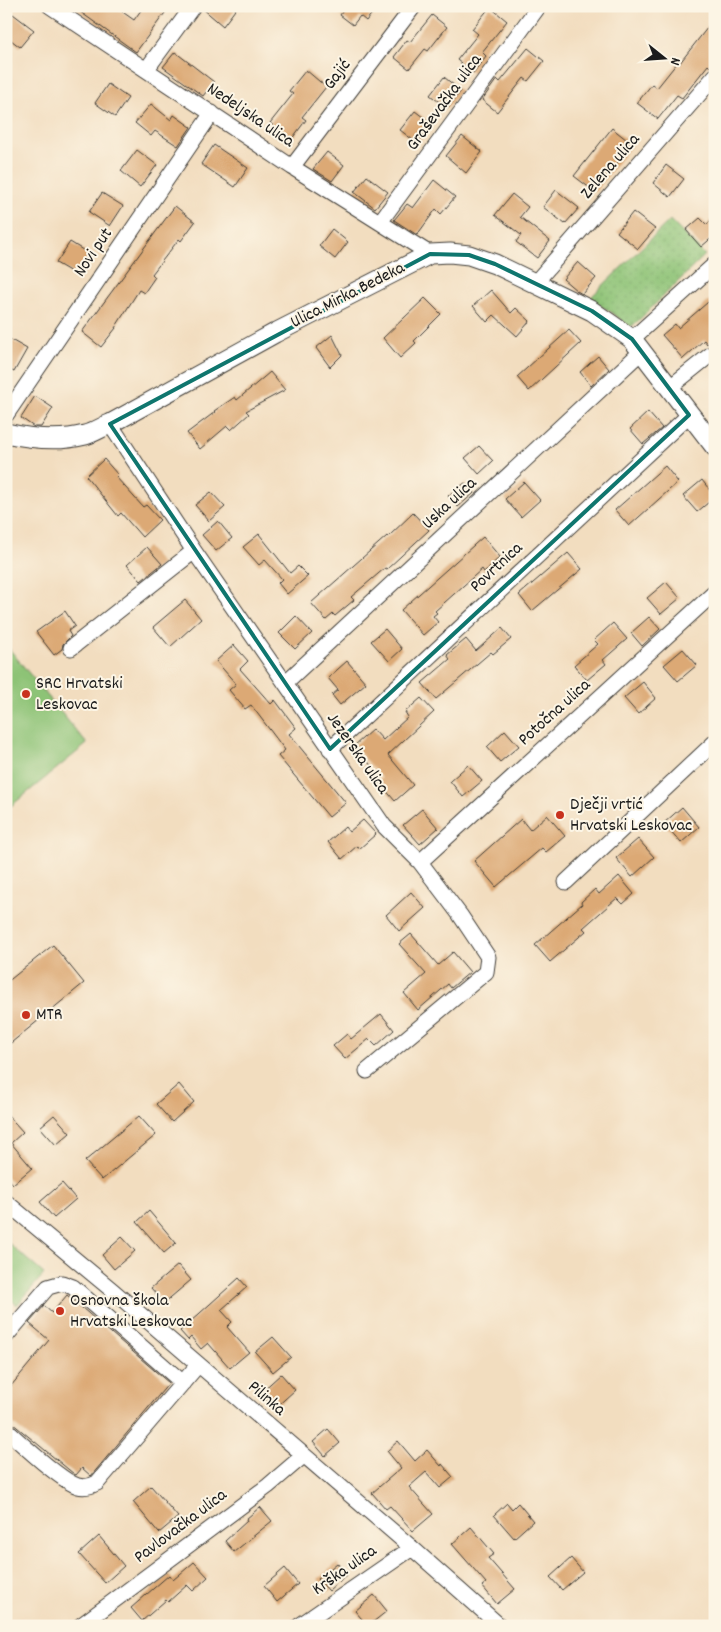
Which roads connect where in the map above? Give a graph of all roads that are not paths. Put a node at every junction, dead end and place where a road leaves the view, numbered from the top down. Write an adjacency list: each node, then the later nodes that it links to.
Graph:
1 (50, 6): 5 (street, Nedeljska ulica)
2 (193, 6): 5 (street)
3 (414, 6): 8 (street, Gajić)
4 (539, 6): 9 (street, Graševačka ulica)
5 (146, 70): 7 (street, Nedeljska ulica)
6 (715, 76): 12 (street, Zelena ulica)
7 (212, 113): 8 (street, Nedeljska ulica); 16 (street, Novi put)
8 (292, 167): 9 (street, Nedeljska ulica)
9 (380, 222): 10 (street, Nedeljska ulica)
10 (430, 254): 12 (main road, Ulica Mirka Bedeka); 18 (main road, Ulica Mirka Bedeka)
11 (715, 264): 13 (street, Uska ulica)
12 (536, 283): 13 (main road, Ulica Mirka Bedeka)
13 (636, 345): 15 (main road, Ulica Mirka Bedeka); 24 (street, Uska ulica)
14 (715, 351): 15 (street)
15 (669, 388): 17 (main road, Ulica Mirka Bedeka)
16 (6, 415)
17 (689, 415): 20 (main road, Ulica Mirka Bedeka); 26 (street, Povrtnica)
18 (110, 424): 19 (main road, Ulica Mirka Bedeka); 21 (street, Jezerska ulica)
19 (6, 433)
20 (715, 447)
21 (194, 551): 23 (street); 24 (street, Jezerska ulica)
22 (715, 592): 27 (street, Potočna ulica)
23 (71, 648)
24 (285, 683): 26 (street, Jezerska ulica)
25 (715, 742): 28 (street)
26 (330, 749): 27 (street, Jezerska ulica)
27 (420, 862): 29 (street, Jezerska ulica)
28 (566, 882)
29 (367, 1071)
30 (6, 1202): 32 (street, Pilinka)
31 (6, 1336): 33 (street)
32 (198, 1365): 33 (street); 35 (street, Pilinka)
33 (183, 1382): 34 (street)
34 (6, 1430)
35 (303, 1456): 36 (street, Pilinka); 37 (street, Pavlovačka ulica)
36 (412, 1548): 38 (street, Krška ulica); 39 (street, Pilinka)
37 (80, 1626)
38 (299, 1626)
39 (500, 1626)

